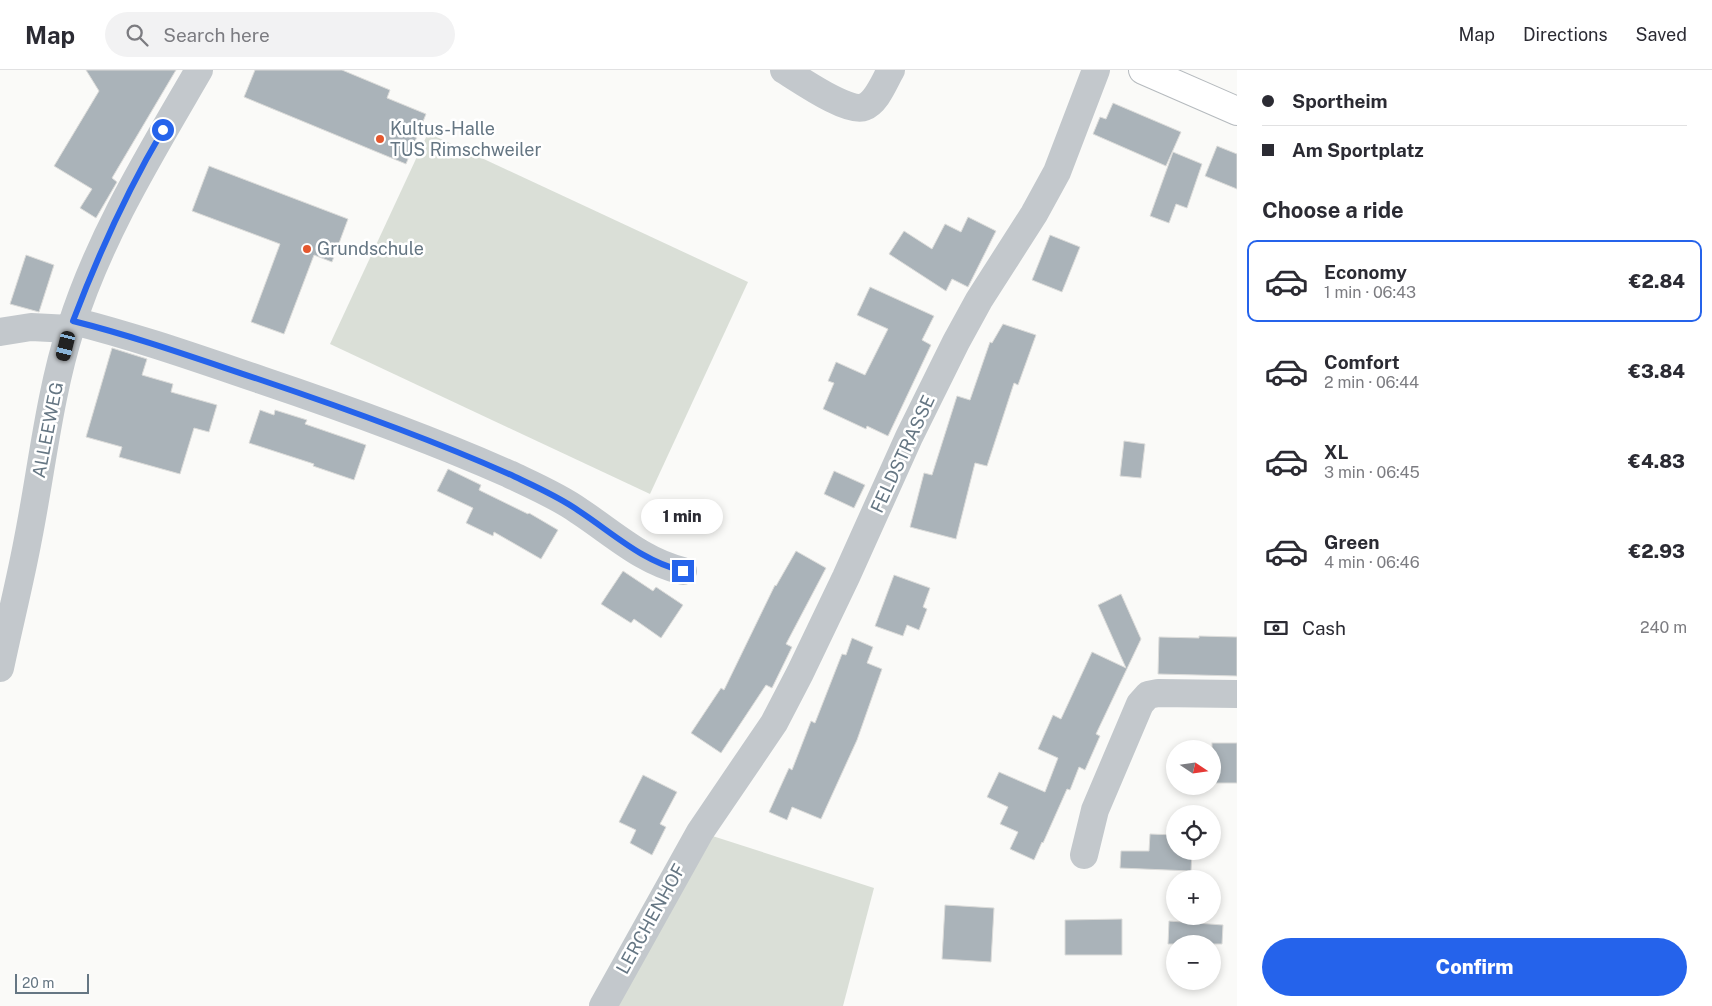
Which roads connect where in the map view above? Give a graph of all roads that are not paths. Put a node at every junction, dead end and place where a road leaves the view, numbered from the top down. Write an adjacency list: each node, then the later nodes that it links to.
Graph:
1 (199, 70): 2 (street); 8 (street, ALLEEWEG)
2 (206, 70)
3 (784, 70): 4 (street)
4 (891, 70)
5 (1096, 70): 13 (street, FELDSTRASSE)
6 (1142, 70): 7 (main road)
7 (1237, 111)
8 (71, 325): 9 (street); 10 (street); 11 (street, ALLEEWEG)
9 (0, 332)
10 (683, 571)
11 (0, 668)
12 (1237, 694): 14 (street)
13 (700, 832): 15 (street, LERCHENHOF)
14 (1084, 855)
15 (603, 1006)

